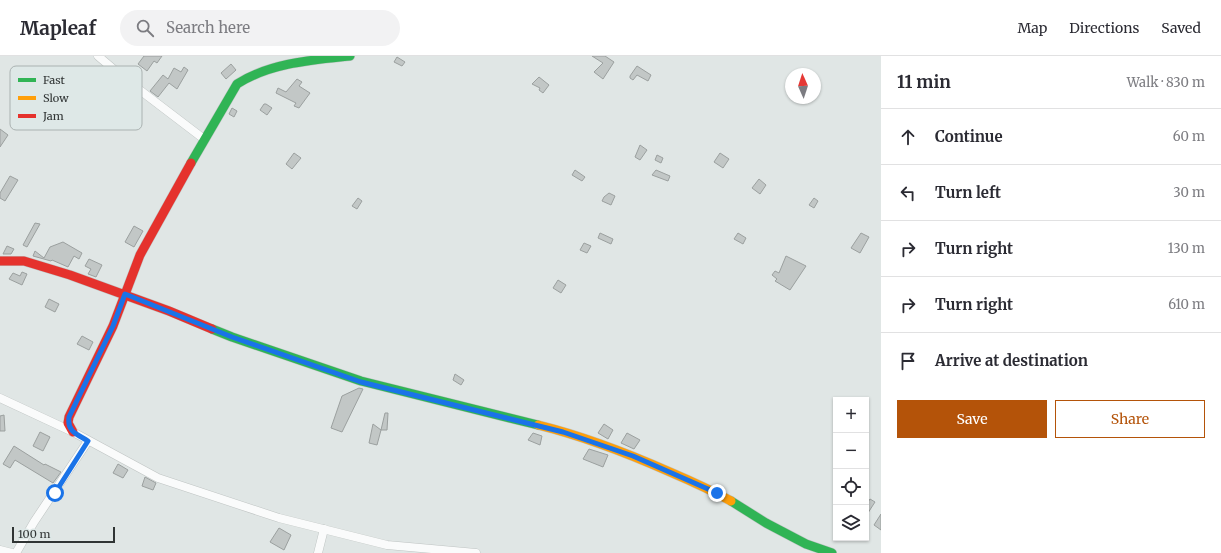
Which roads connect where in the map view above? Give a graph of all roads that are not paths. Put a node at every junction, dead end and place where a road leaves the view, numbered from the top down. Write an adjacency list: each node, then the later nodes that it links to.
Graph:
1 (98, 56): 4 (street)
2 (350, 56): 3 (street)
3 (300, 59): 6 (street)
4 (110, 66)
5 (142, 92): 6 (street)
6 (204, 139): 8 (street)
7 (0, 261): 8 (street)
8 (125, 294): 10 (street); 18 (street)
9 (0, 398): 10 (street)
10 (73, 432): 11 (street)
11 (88, 441): 12 (street); 15 (street)
12 (324, 529): 16 (street); 17 (street)
13 (0, 550): 14 (street)
14 (12, 553)
15 (16, 553)
16 (318, 553)
17 (476, 553)
18 (832, 553)

